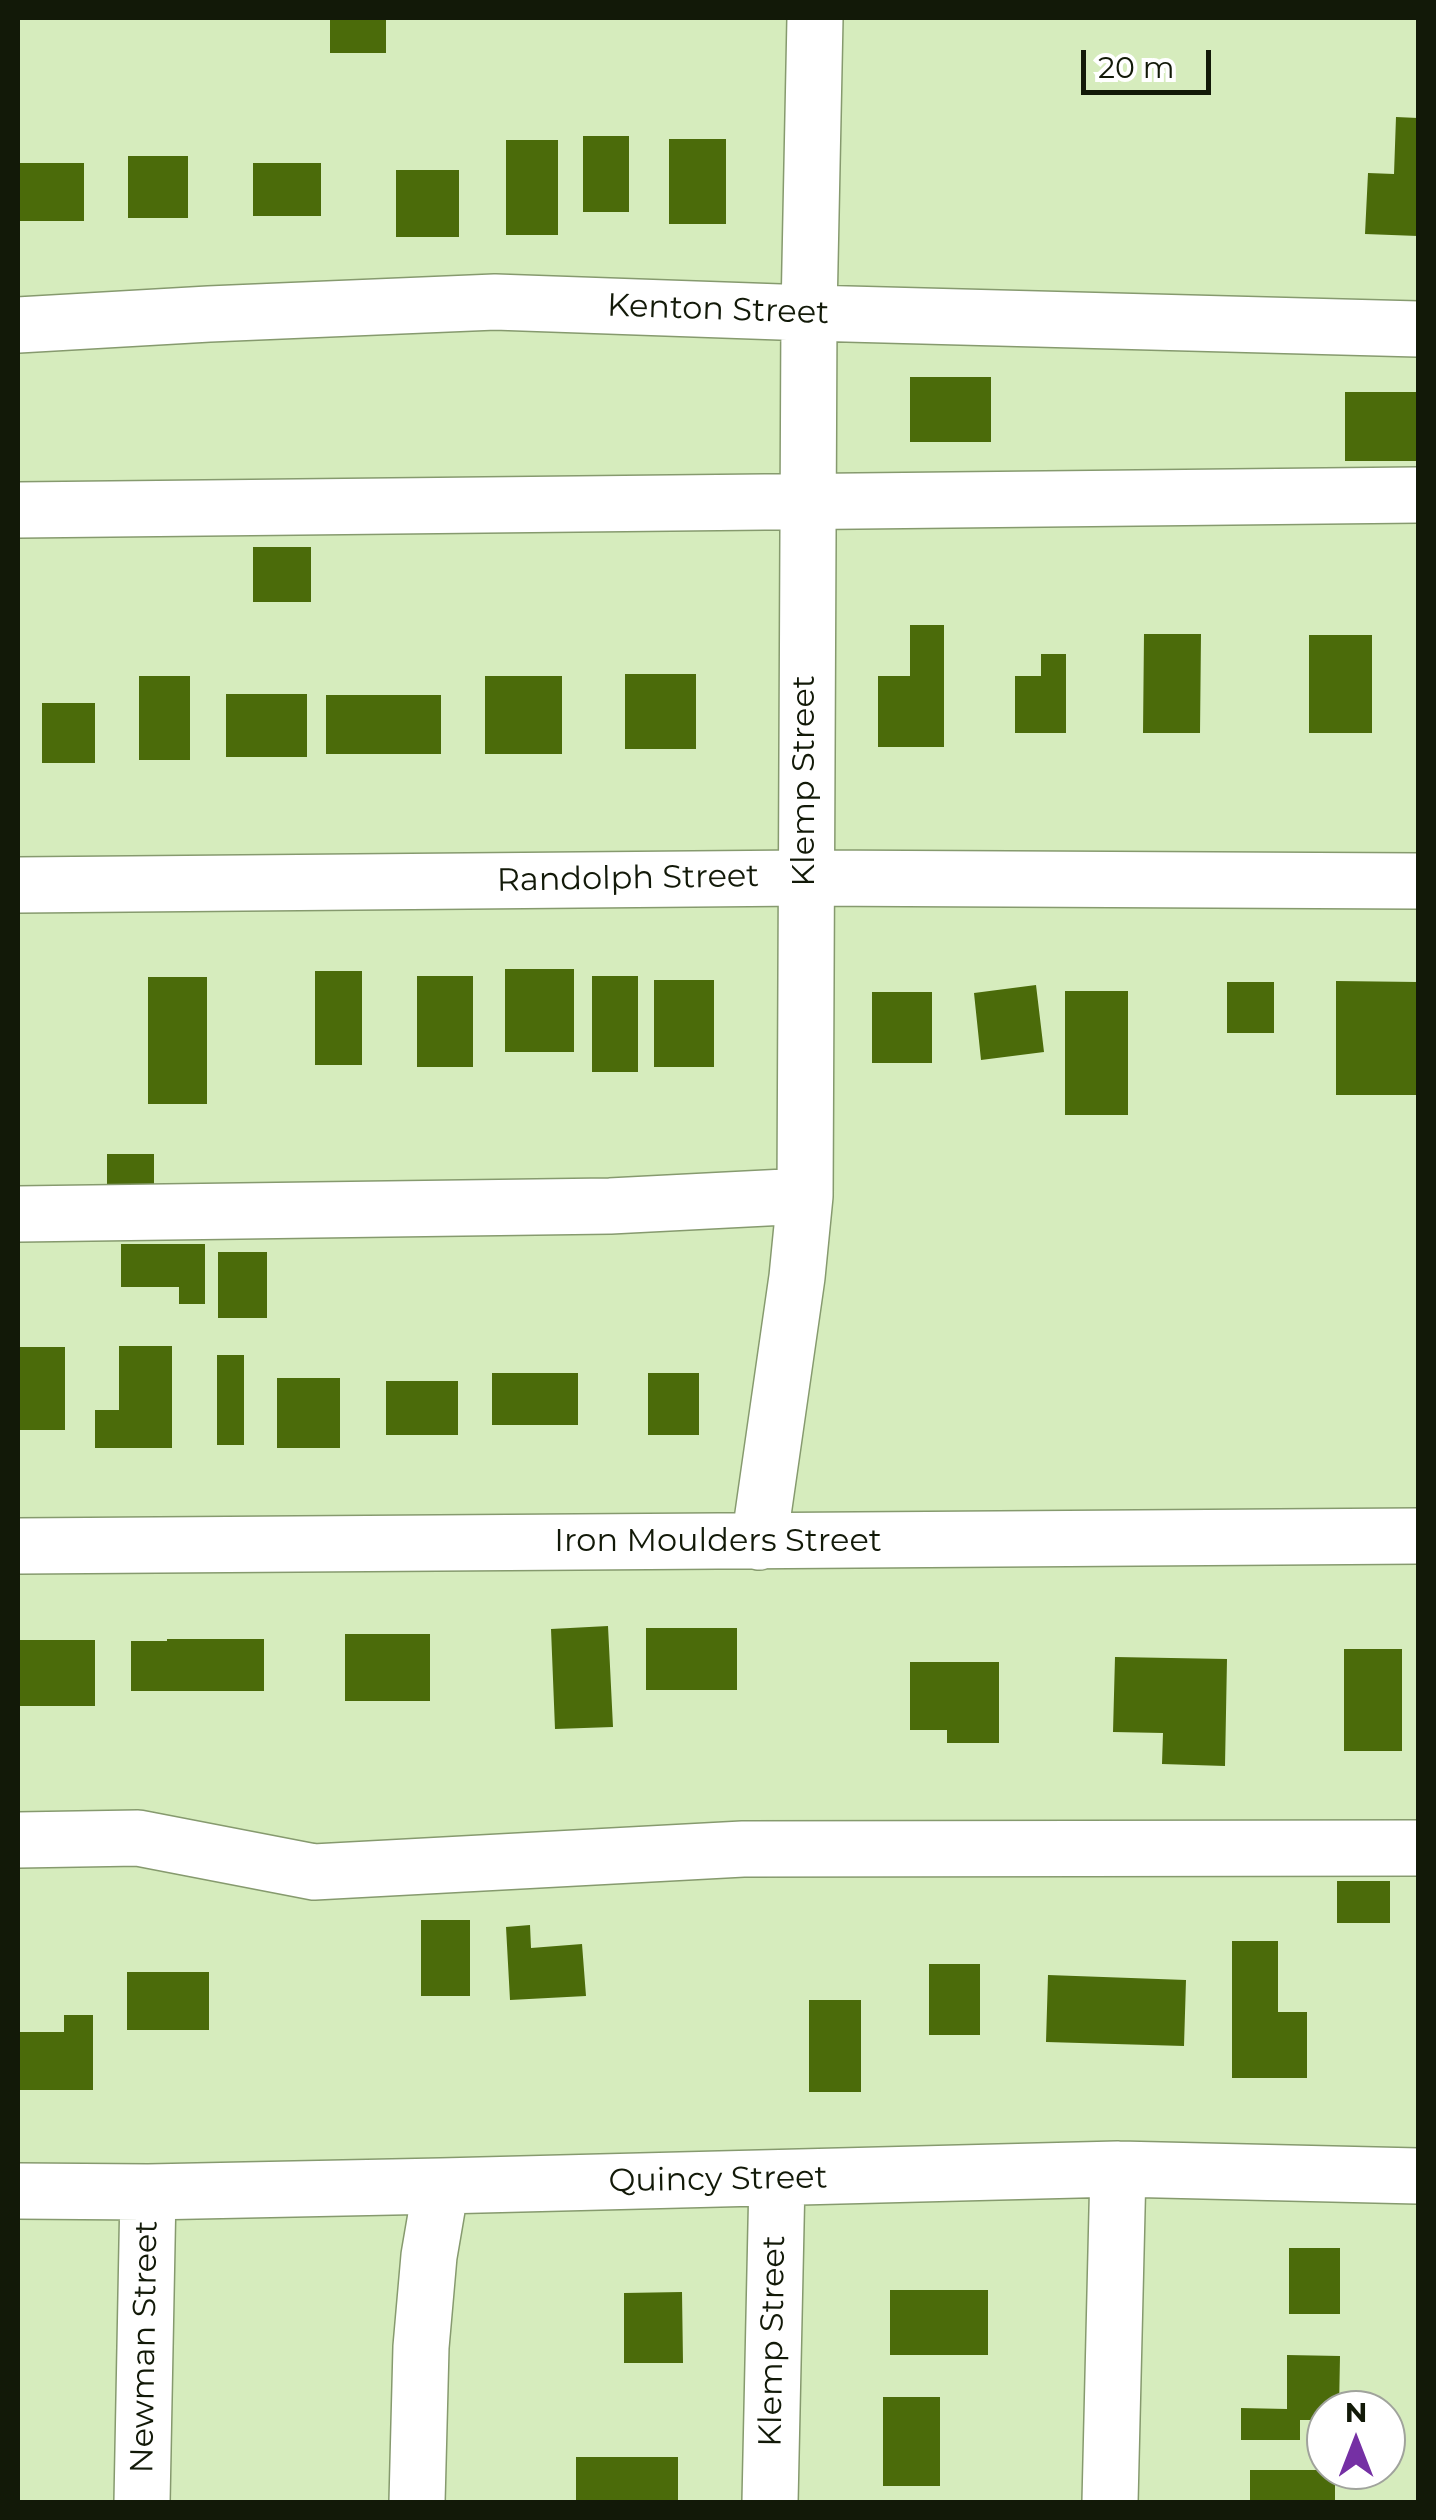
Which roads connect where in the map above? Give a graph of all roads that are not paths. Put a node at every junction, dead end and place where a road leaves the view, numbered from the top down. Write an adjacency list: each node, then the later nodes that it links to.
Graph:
1 (815, 18): 2 (street, Klemp Street)
2 (808, 313): 3 (street, Kenton Street); 4 (street, Kenton Street); 6 (street, Klemp Street)
3 (18, 325)
4 (1418, 329)
5 (1418, 495): 6 (street)
6 (808, 500): 7 (street); 8 (street, Klemp Street)
7 (18, 510)
8 (804, 878): 9 (street, Randolph Street); 10 (street, Randolph Street); 11 (street, Klemp Street)
9 (1418, 881)
10 (18, 885)
11 (804, 1196): 12 (street); 14 (street, Klemp Street)
12 (18, 1214)
13 (1418, 1536): 14 (street, Iron Moulders Street)
14 (758, 1542): 15 (street, Iron Moulders Street)
15 (18, 1546)
16 (18, 1840): 17 (street)
17 (1418, 1848)
18 (1118, 2169): 19 (street, Quincy Street); 20 (street, Quincy Street); 27 (street)
19 (1418, 2176)
20 (776, 2179): 21 (street, Quincy Street); 26 (street, Klemp Street)
21 (441, 2186): 23 (street, Quincy Street); 25 (street)
22 (18, 2191): 23 (street, Quincy Street)
23 (148, 2192): 24 (street, Newman Street)
24 (142, 2502)
25 (417, 2502)
26 (770, 2502)
27 (1110, 2502)

